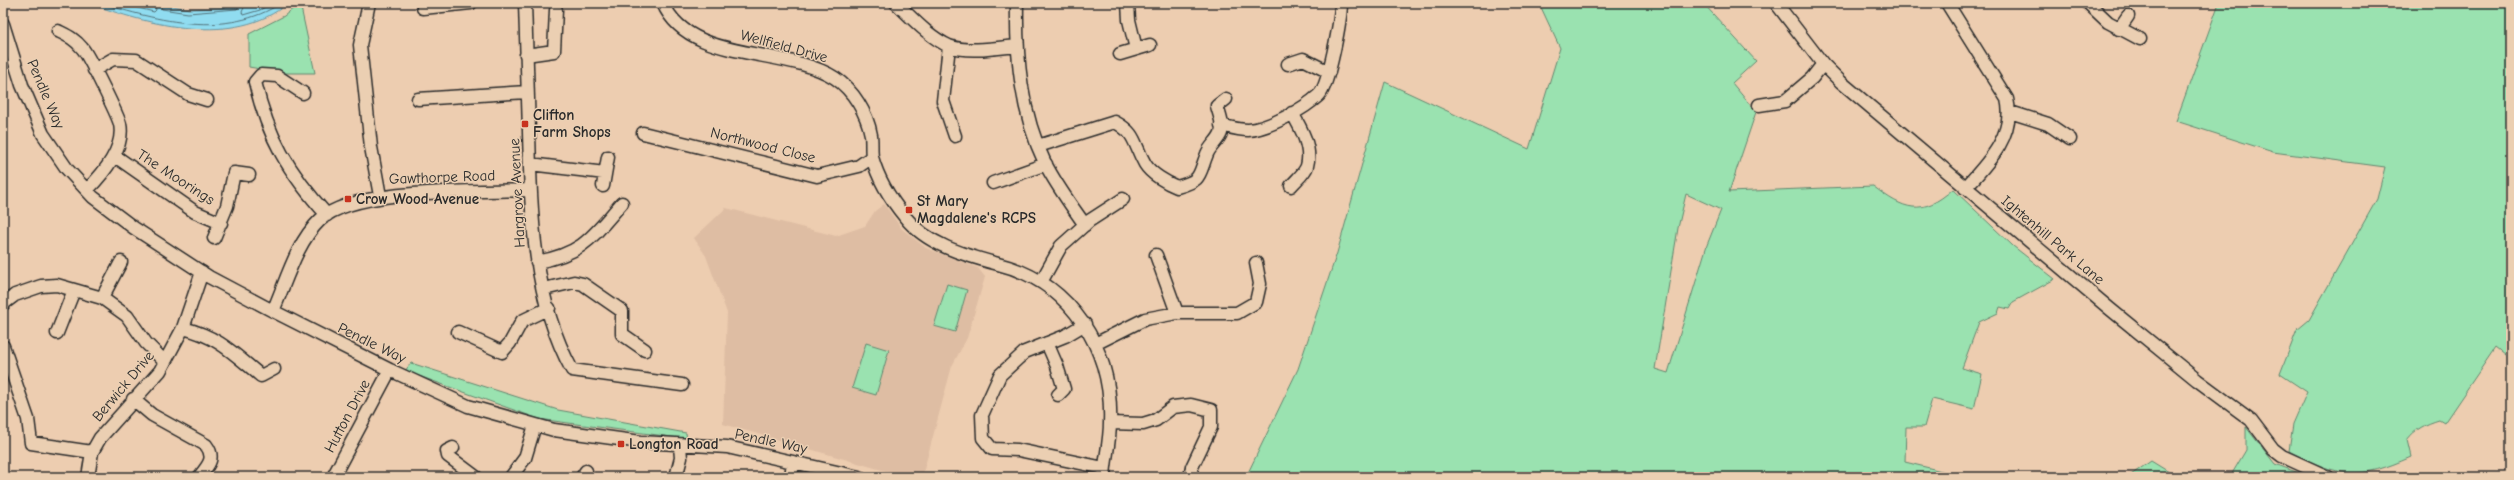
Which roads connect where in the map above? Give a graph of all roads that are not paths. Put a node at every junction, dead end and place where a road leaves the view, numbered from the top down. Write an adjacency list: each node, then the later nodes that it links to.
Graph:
1 (369, 3): 55 (street)
2 (471, 3): 12 (street)
3 (525, 3): 24 (street, Hargrove Avenue)
4 (663, 3): 44 (street, Wellfield Drive)
5 (896, 3): 20 (street)
6 (1017, 3): 21 (street)
7 (1128, 3): 22 (street)
8 (1341, 3): 28 (street)
9 (1776, 3): 26 (street, Ightenhill Park Lane)
10 (1947, 3): 35 (street)
11 (2088, 3): 16 (street)
12 (423, 8)
13 (556, 10): 24 (street)
14 (2128, 16): 16 (street)
15 (3, 24): 53 (street, Pendle Way)
16 (2119, 29): 18 (street)
17 (58, 31): 27 (street, The Moorings)
18 (2140, 39)
19 (1150, 45): 22 (street)
20 (949, 46): 21 (street); 39 (street)
21 (1016, 46): 41 (street)
22 (1136, 49): 23 (street)
23 (1120, 54)
24 (526, 55): 29 (street, Hargrove Avenue)
25 (1288, 64): 28 (street)
26 (1823, 64): 34 (street); 52 (street, Ightenhill Park Lane)
27 (94, 70): 33 (street); 42 (street, The Moorings)
28 (1329, 72): 36 (street)
29 (527, 92): 31 (street); 45 (street, Hargrove Avenue)
30 (303, 93): 58 (street)
31 (418, 99)
32 (1226, 99): 37 (street)
33 (207, 100)
34 (1759, 105)
35 (2010, 112): 40 (street); 52 (street)
36 (1292, 113): 37 (street); 51 (street)
37 (1221, 125): 41 (street)
38 (643, 133): 44 (street, Northwood Close)
39 (955, 136)
40 (2070, 139)
41 (1038, 146): 46 (street)
42 (115, 156): 53 (street, The Moorings); 59 (street, The Moorings)
43 (608, 157): 47 (street)
44 (872, 157): 67 (street, Wellfield Drive)
45 (530, 164): 47 (street); 54 (street, Hargrove Avenue)
46 (1046, 164): 49 (street); 60 (street)
47 (605, 173): 50 (street)
48 (250, 175): 59 (street, The Moorings)
49 (993, 183)
50 (603, 186)
51 (1291, 186)
52 (1965, 188): 105 (street, Ightenhill Park Lane)
53 (86, 190): 66 (street, Pendle Way)
54 (529, 190): 55 (street, Gawthorpe Road); 64 (street, Hargrove Avenue)
55 (380, 196): 58 (street, Gawthorpe Road)
56 (1123, 199): 60 (street)
57 (622, 203): 64 (street)
58 (327, 215): 73 (street, Gawthorpe Road)
59 (221, 223): 61 (street, The Moorings)
60 (1085, 225): 67 (street)
61 (214, 238)
62 (1156, 255): 74 (street)
63 (121, 262): 70 (street)
64 (538, 262): 68 (street, Hargrove Avenue)
65 (1256, 263): 74 (street)
66 (202, 272): 73 (street, Pendle Way); 76 (street, Berwick Drive)
67 (1041, 282): 75 (street, Wellfield Drive)
68 (544, 289): 72 (street, Hargrove Avenue); 82 (street)
69 (74, 290): 70 (street); 71 (street); 78 (street)
70 (102, 298): 83 (street)
71 (3, 304)
72 (549, 308): 77 (street); 86 (street, Hargrove Avenue)
73 (273, 311): 85 (street, Pendle Way)
74 (1177, 313): 80 (street)
75 (1085, 324): 79 (street); 80 (street, Wellfield Drive)
76 (183, 328): 83 (street, Berwick Drive); 84 (street)
77 (458, 332)
78 (57, 333)
79 (1047, 343): 87 (street); 95 (street)
80 (1095, 344): 89 (street, Wellfield Drive)
81 (3, 346): 93 (street)
82 (645, 350)
83 (165, 362): 88 (street, Berwick Drive)
84 (274, 369)
85 (390, 370): 90 (street, Pendle Way); 98 (street, Hutton Drive)
86 (682, 385)
87 (1058, 395)
88 (133, 399): 93 (street, Berwick Drive); 97 (street)
89 (1110, 423): 95 (street, Wellfield Drive); 104 (street)
90 (535, 425): 91 (street, Pendle Way); 100 (street)
91 (680, 446): 94 (street, Pendle Way); 101 (street)
92 (453, 448): 99 (street)
93 (92, 452): 96 (street, Berwick Drive)
94 (794, 462): 102 (street); 103 (street, Pendle Way)
95 (1104, 473)
96 (88, 477)
97 (199, 477)
98 (333, 477)
99 (476, 477)
100 (511, 477)
101 (676, 477)
102 (791, 477)
103 (859, 477)
104 (1190, 477)
105 (2328, 477)

